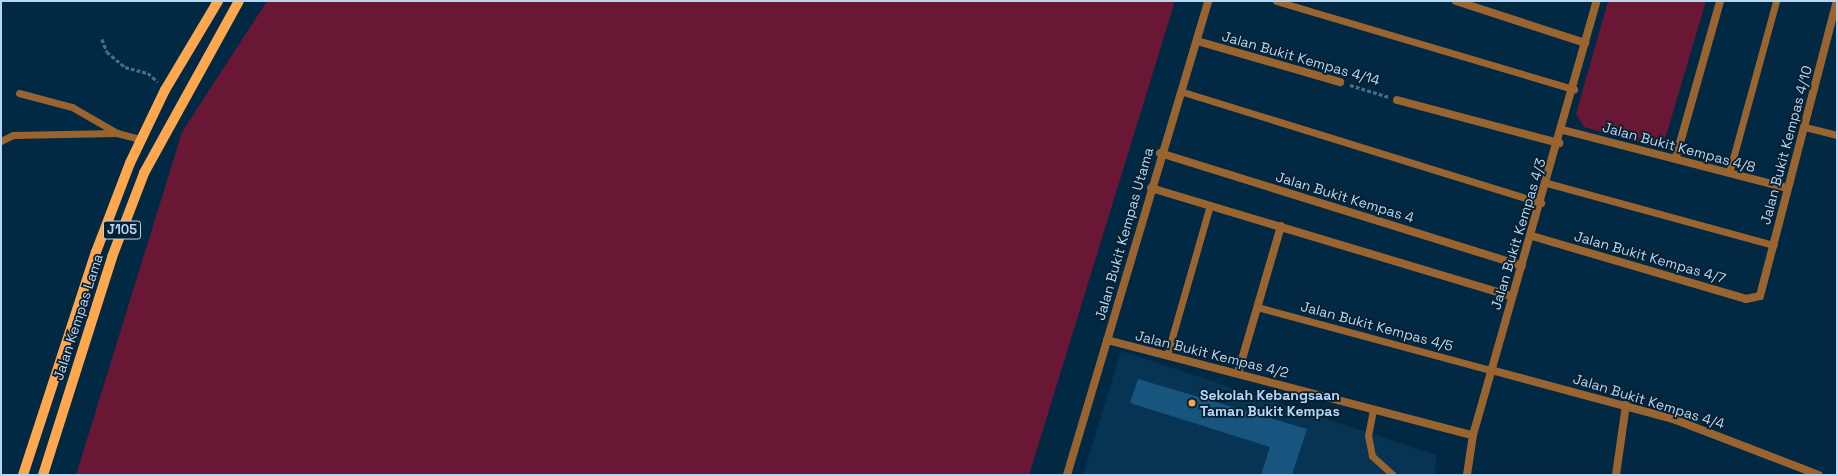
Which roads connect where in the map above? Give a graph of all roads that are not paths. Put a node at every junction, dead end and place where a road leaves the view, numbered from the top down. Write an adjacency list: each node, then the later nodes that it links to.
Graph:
1 (218, 1): 21 (main road, Jalan Kempas Lama / J105)
2 (239, 1): 47 (main road, Jalan Kempas Lama / J105)
3 (1208, 1): 10 (street, Jalan Bukit Kempas Utama)
4 (1276, 1): 13 (lane)
5 (1456, 1): 11 (street)
6 (1597, 1): 11 (street, Jalan Bukit Kempas 4/3)
7 (1720, 1): 25 (street)
8 (1776, 1): 26 (lane)
9 (1837, 1): 17 (street, Jalan Bukit Kempas 4/10)
10 (1196, 40): 12 (street, Jalan Bukit Kempas 4/14); 14 (street, Jalan Bukit Kempas Utama)
11 (1585, 43): 13 (street, Jalan Bukit Kempas 4/3)
12 (1340, 82)
13 (1574, 89): 18 (street, Jalan Bukit Kempas 4/3)
14 (1183, 92): 24 (street, Jalan Bukit Kempas Utama); 30 (lane)
15 (19, 93): 19 (lane)
16 (1397, 100): 23 (street)
17 (1804, 126): 20 (lane); 29 (street, Jalan Bukit Kempas 4/10)
18 (1562, 130): 23 (street, Jalan Bukit Kempas 4/3); 25 (street, Jalan Bukit Kempas 4/8)
19 (117, 133): 21 (lane); 22 (lane)
20 (1837, 135)
21 (140, 139): 46 (main road, Jalan Kempas Lama / J105)
22 (1, 141)
23 (1559, 142): 27 (street, Jalan Bukit Kempas 4/3)
24 (1160, 153): 28 (street, Jalan Bukit Kempas Utama); 35 (street, Jalan Bukit Kempas 4)
25 (1676, 158): 26 (street, Jalan Bukit Kempas 4/8)
26 (1729, 173): 29 (street, Jalan Bukit Kempas 4/8)
27 (1547, 183): 30 (street, Jalan Bukit Kempas 4/3); 34 (lane)
28 (1151, 188): 31 (street); 39 (street, Jalan Bukit Kempas Utama)
29 (1788, 188): 34 (street, Jalan Bukit Kempas 4/10)
30 (1541, 203): 33 (street, Jalan Bukit Kempas 4/3)
31 (1210, 205): 32 (street); 40 (lane)
32 (1281, 226): 36 (street); 38 (street)
33 (1532, 236): 35 (street, Jalan Bukit Kempas 4/3); 37 (street, Jalan Bukit Kempas 4/7)
34 (1774, 246): 37 (street, Jalan Bukit Kempas 4/10)
35 (1522, 266): 36 (street, Jalan Bukit Kempas 4/3)
36 (1512, 296): 41 (street, Jalan Bukit Kempas 4/3)
37 (1760, 296)
38 (1257, 307): 41 (lane, Jalan Bukit Kempas 4/5); 42 (street)
39 (1107, 340): 40 (street, Jalan Bukit Kempas 4/2); 48 (street, Jalan Bukit Kempas Utama)
40 (1167, 355): 42 (street, Jalan Bukit Kempas 4/2)
41 (1491, 370): 43 (street, Jalan Bukit Kempas 4/4); 45 (street, Jalan Bukit Kempas 4/3)
42 (1238, 373): 44 (street, Jalan Bukit Kempas 4/2)
43 (1626, 405): 51 (street); 52 (street, Jalan Bukit Kempas 4/4)
44 (1373, 410): 45 (street, Jalan Bukit Kempas 4/2); 49 (lane)
45 (1473, 435): 50 (street, Jalan Bukit Kempas 4/3)
46 (23, 475)
47 (43, 475)
48 (1066, 475)
49 (1393, 475)
50 (1467, 475)
51 (1616, 475)
52 (1819, 475)

